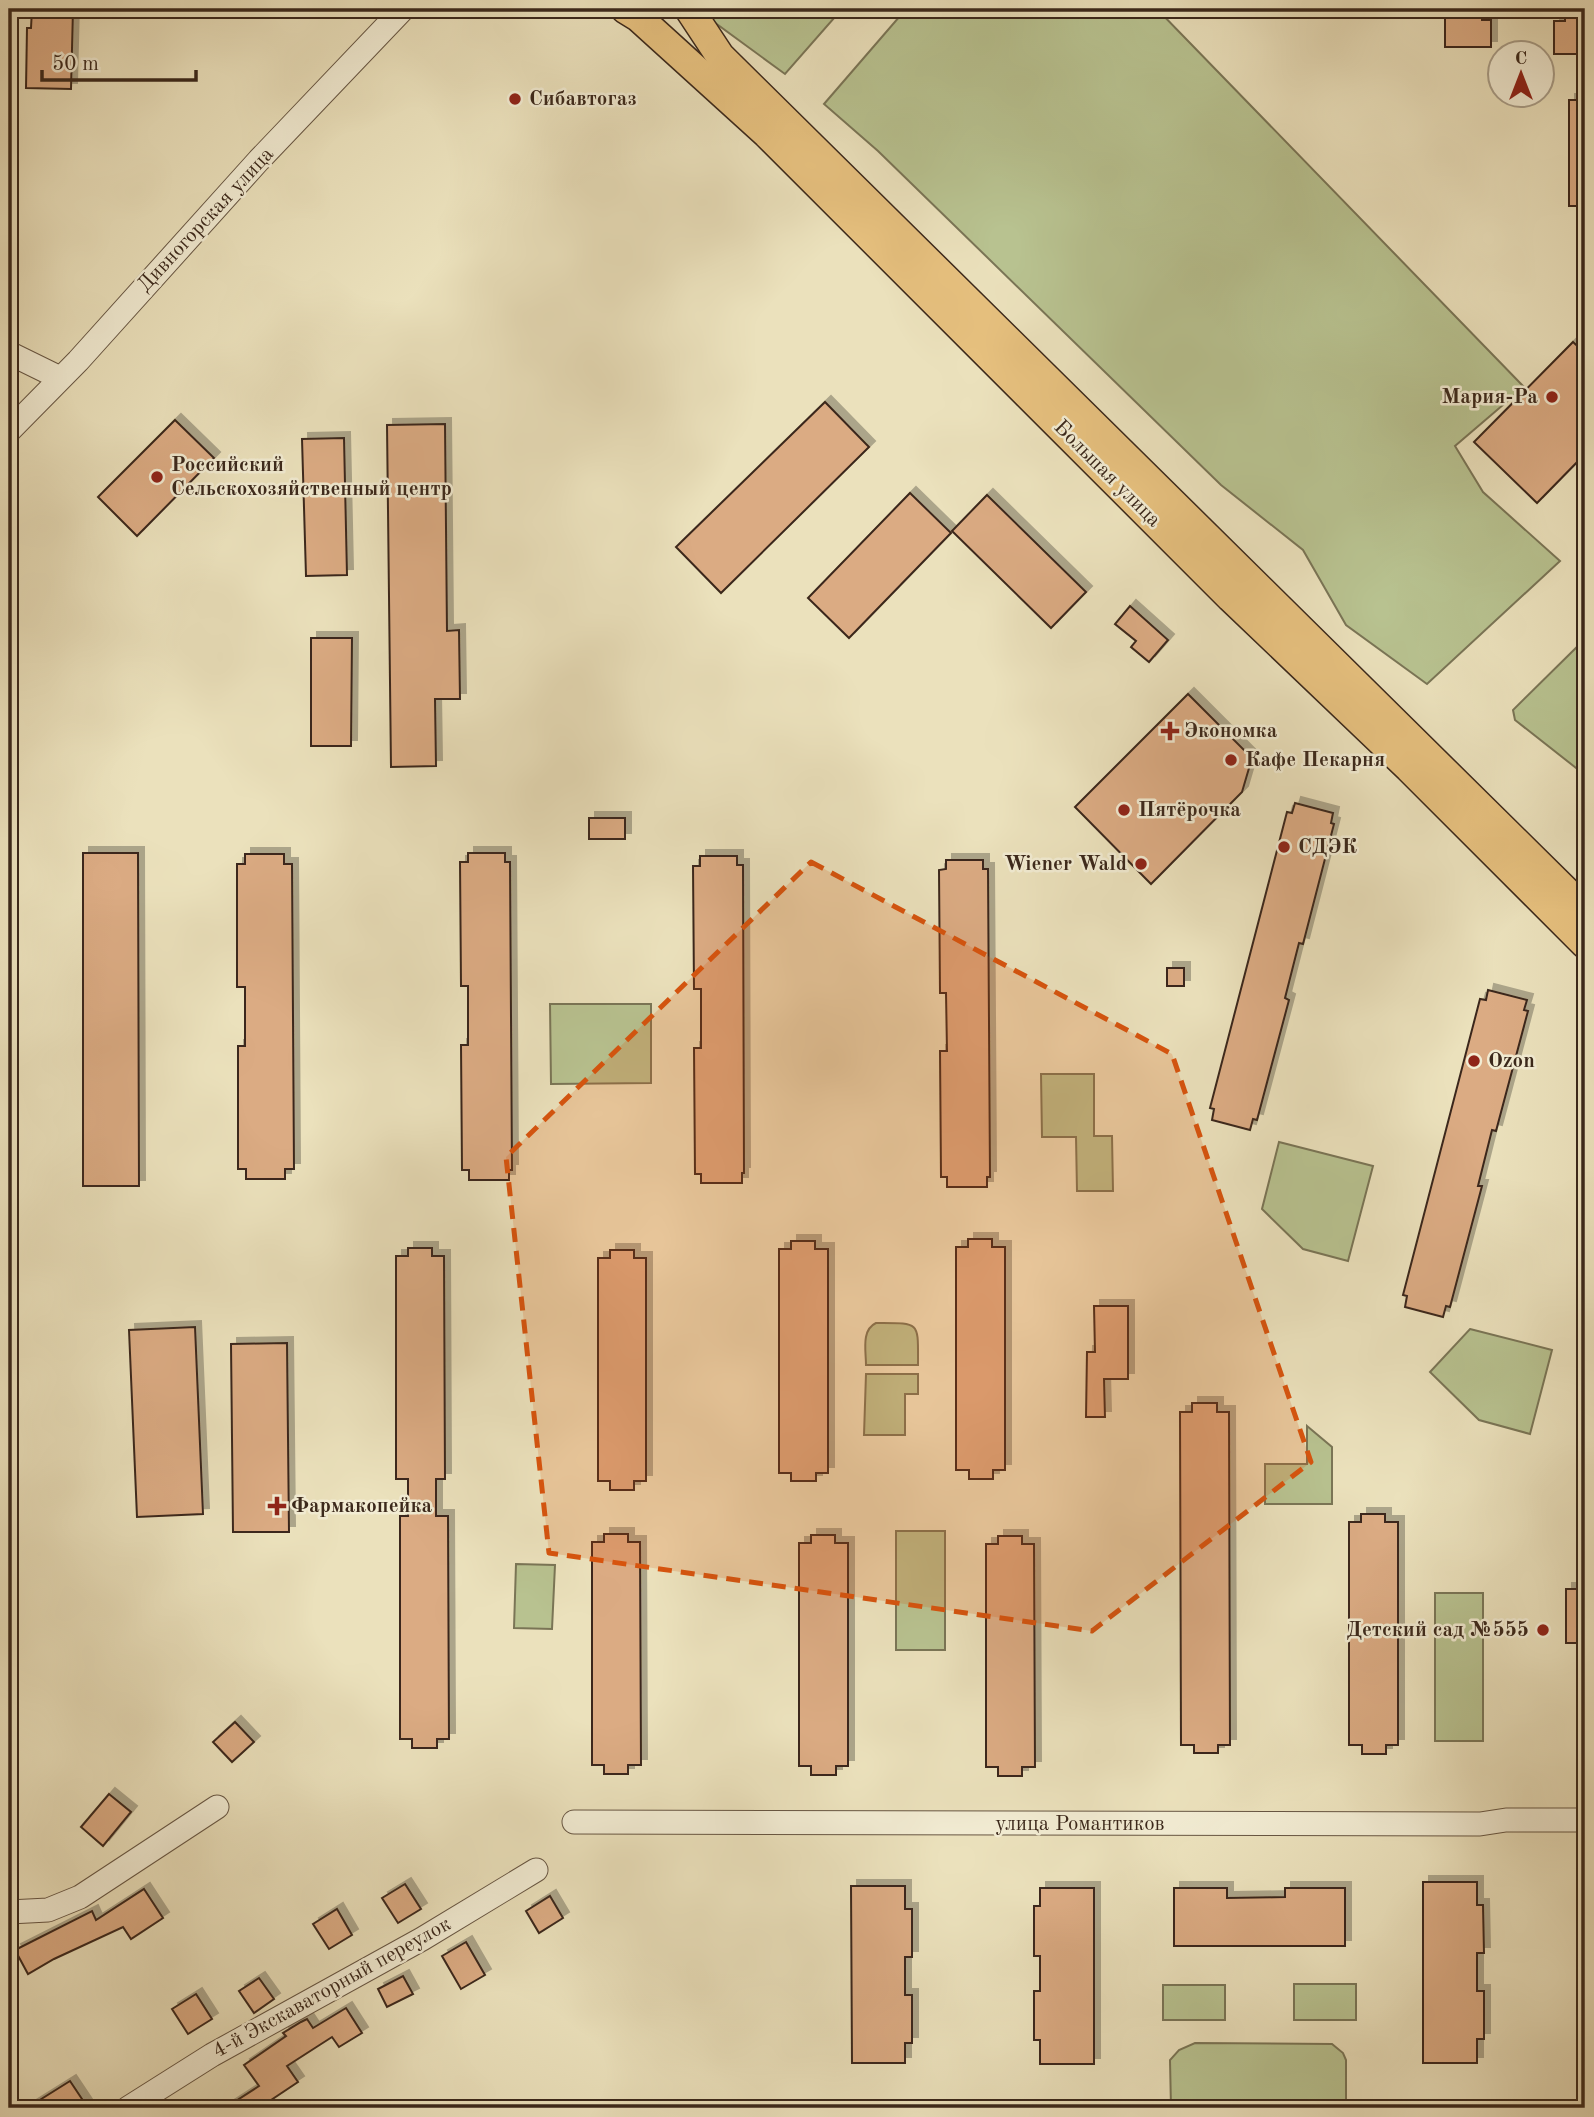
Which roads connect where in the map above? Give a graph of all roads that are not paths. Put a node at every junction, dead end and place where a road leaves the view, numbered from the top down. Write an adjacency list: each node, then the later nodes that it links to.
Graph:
1 (403, 9): 5 (street, Дивногорская улица)
2 (625, 9): 7 (main road, Большая улица)
3 (689, 9): 7 (main road, Большая улица)
4 (9, 353): 5 (street)
5 (60, 378): 6 (street, Дивногорская улица)
6 (9, 431)
7 (1417, 760): 8 (main road, Большая улица); 9 (main road, Большая улица)
8 (1585, 910)
9 (1585, 944)
10 (217, 1807): 14 (street)
11 (1585, 1820): 12 (street, улица Романтиков)
12 (574, 1822)
13 (536, 1870): 15 (street, 4-й Экскаваторный переулок)
14 (9, 1912)
15 (128, 2108)

